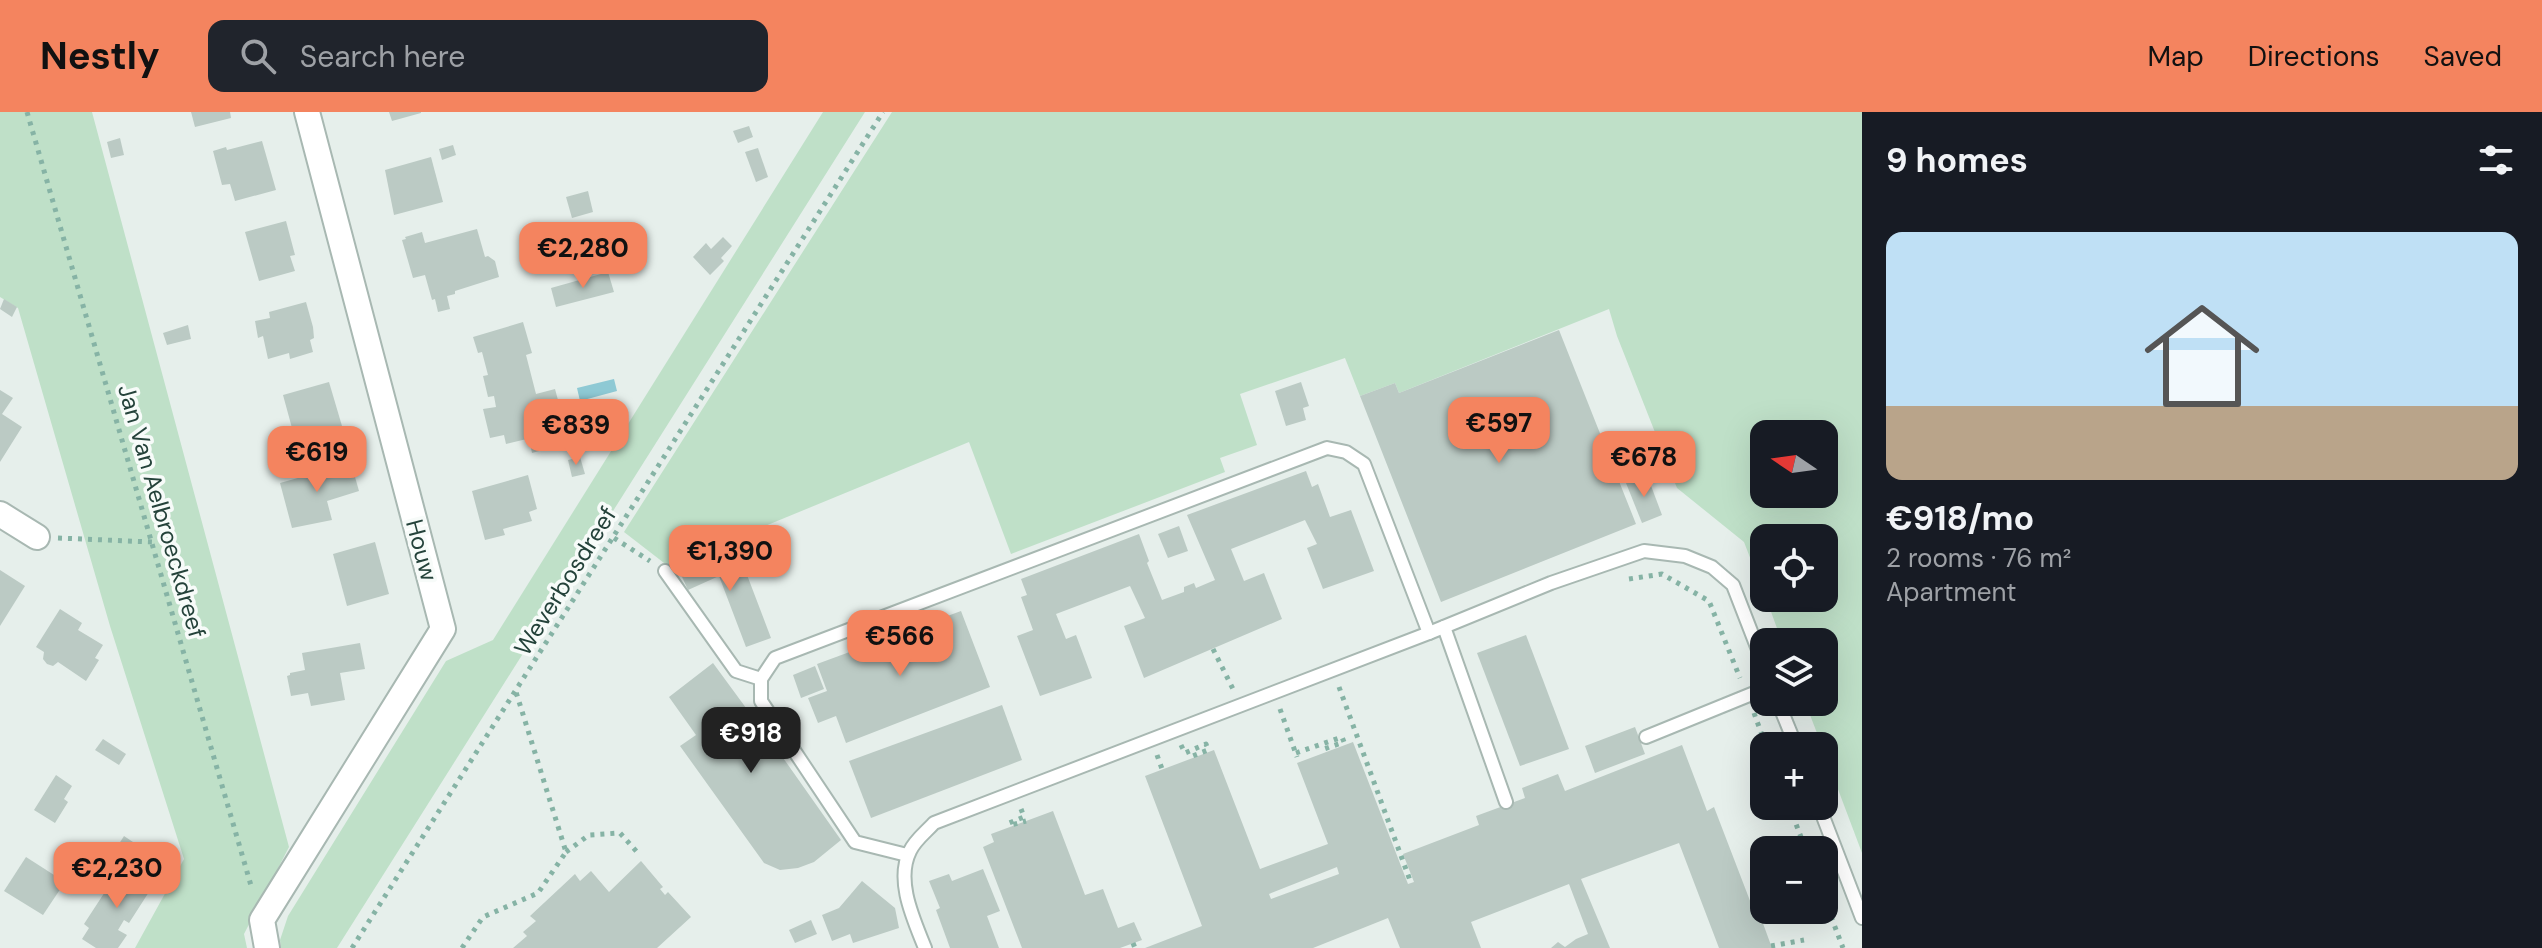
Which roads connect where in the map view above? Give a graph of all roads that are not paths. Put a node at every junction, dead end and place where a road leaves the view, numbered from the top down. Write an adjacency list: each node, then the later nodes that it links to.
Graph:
1 (307, 112): 15 (street, Houw)
2 (0, 514): 3 (street)
3 (37, 537)
4 (665, 571): 8 (lane)
5 (1444, 627): 6 (lane); 7 (lane); 11 (lane)
6 (1750, 629)
7 (1429, 633): 8 (lane); 13 (lane)
8 (761, 679): 13 (lane)
9 (1750, 695): 10 (lane)
10 (1646, 737)
11 (1506, 802)
12 (1824, 820): 14 (lane)
13 (907, 855): 16 (lane)
14 (1862, 918)
15 (267, 948)
16 (925, 948)

